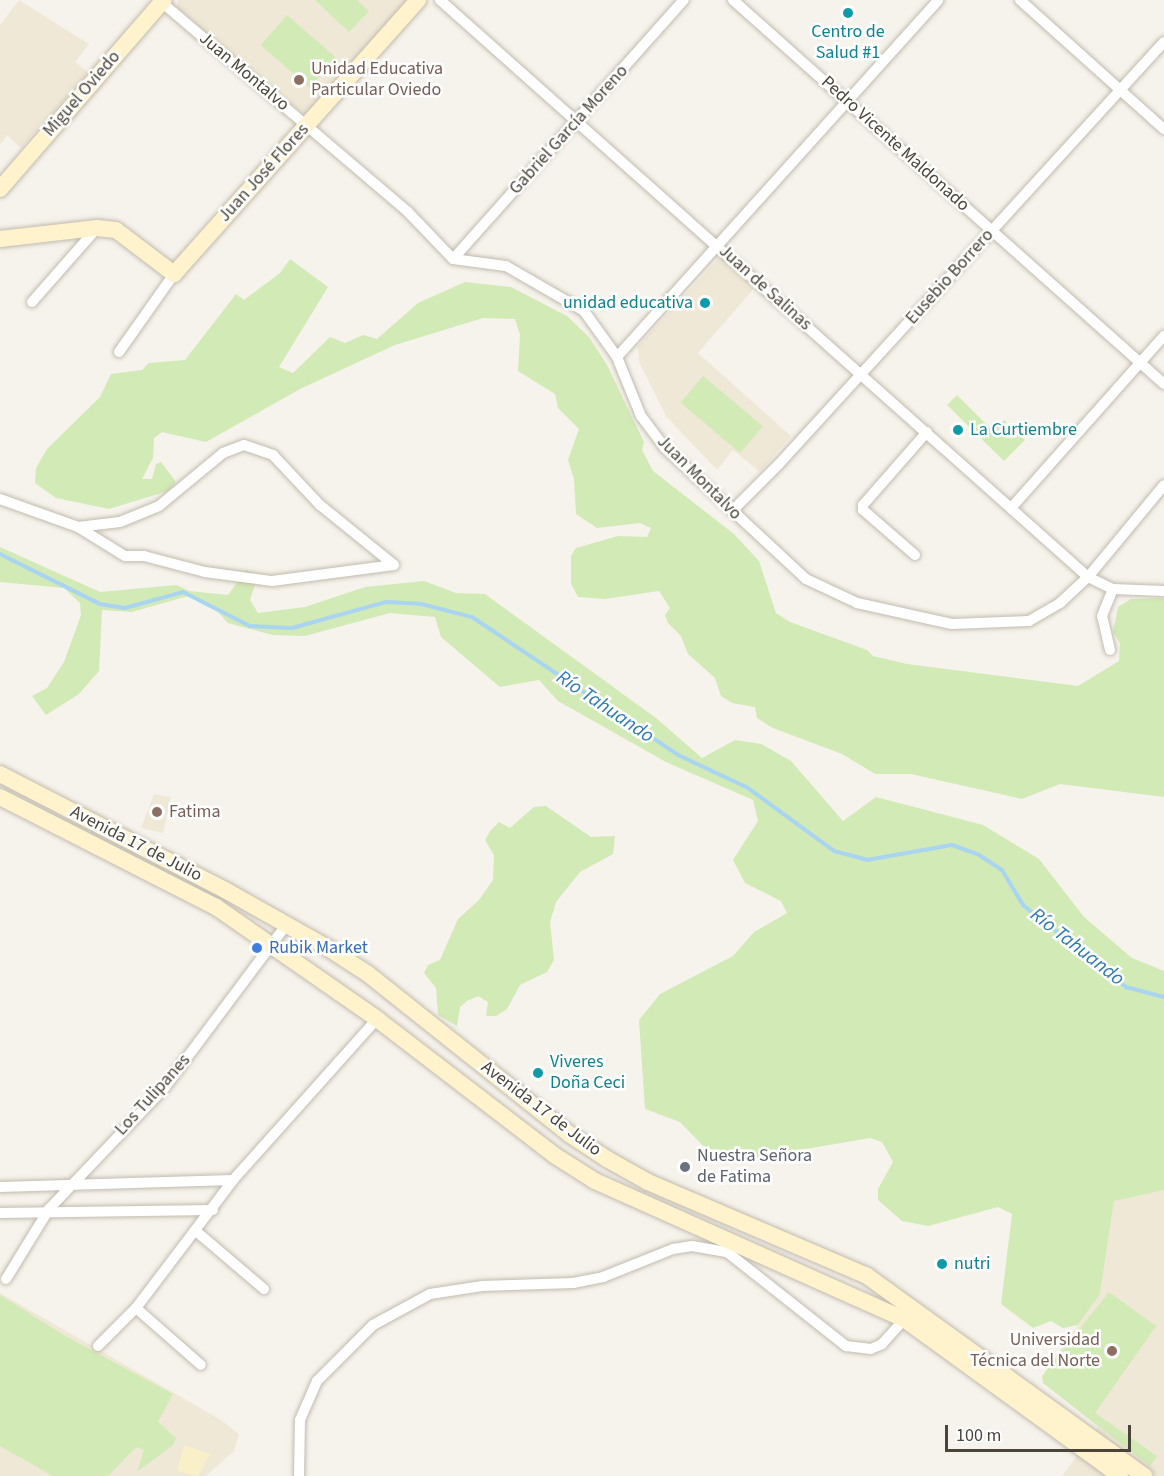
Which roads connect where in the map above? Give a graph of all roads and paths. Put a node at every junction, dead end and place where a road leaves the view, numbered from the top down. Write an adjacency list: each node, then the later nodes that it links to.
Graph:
1 (418, 0): 12 (main road, Juan José Flores)
2 (440, 0): 11 (street, Juan de Salinas)
3 (684, 0): 11 (street, Gabriel García Moreno)
4 (733, 0): 10 (street, Pedro Vicente Maldonado)
5 (938, 0): 10 (street)
6 (1020, 0): 9 (street)
7 (162, 1): 12 (street, Juan Montalvo); 14 (main road, Miguel Oviedo)
8 (1164, 42): 9 (street, Eusebio Borrero)
9 (1120, 90): 13 (street); 16 (street, Eusebio Borrero)
10 (846, 101): 16 (street, Pedro Vicente Maldonado); 18 (street)
11 (577, 121): 18 (street, Juan de Salinas); 19 (street, Gabriel García Moreno)
12 (306, 125): 19 (street, Juan Montalvo); 20 (main road, Juan José Flores)
13 (1164, 129)
14 (0, 189)
15 (97, 228): 17 (main road); 20 (main road); 21 (street)
16 (992, 231): 25 (street, Pedro Vicente Maldonado); 26 (street, Eusebio Borrero)
17 (0, 239)
18 (716, 245): 24 (street); 26 (street, Juan de Salinas)
19 (453, 259): 24 (street, Juan Montalvo)
20 (174, 274): 23 (street, Juan José Flores)
21 (32, 302)
22 (1164, 336): 25 (street)
23 (119, 352)
24 (617, 357): 32 (street, Juan Montalvo)
25 (1140, 363): 27 (street, Pedro Vicente Maldonado); 31 (street)
26 (861, 374): 28 (street, Juan de Salinas); 32 (street, Eusebio Borrero)
27 (1164, 384)
28 (927, 432): 31 (street, Juan de Salinas); 34 (street)
29 (1164, 485): 35 (street, Juan Montalvo)
30 (0, 499): 33 (street)
31 (1012, 507): 35 (street, Juan de Salinas)
32 (733, 510): 35 (street, Juan Montalvo)
33 (78, 527): 33 (street)
34 (915, 555)
35 (1088, 576): 36 (street, Juan de Salinas)
36 (1113, 589): 37 (street); 38 (street)
37 (1164, 591)
38 (1110, 650)
39 (0, 774): 41 (main road, Avenida 17 de Julio)
40 (0, 797): 42 (main road, Avenida 17 de Julio)
41 (287, 924): 42 (street, Los Tulipanes); 54 (main road, Avenida 17 de Julio)
42 (270, 945): 43 (main road, Avenida 17 de Julio); 45 (street, Los Tulipanes)
43 (377, 1019): 44 (street); 54 (main road, Avenida 17 de Julio)
44 (232, 1180): 45 (street); 48 (street)
45 (70, 1184): 46 (street); 47 (street, Los Tulipanes)
46 (0, 1187)
47 (50, 1209): 48 (street); 49 (street); 51 (street, Los Tulipanes)
48 (213, 1210): 50 (street)
49 (0, 1213)
50 (197, 1232): 52 (street); 53 (street)
51 (6, 1279)
52 (264, 1289)
53 (136, 1308): 55 (street); 56 (street)
54 (909, 1313): 57 (street); 58 (main road, Avenida 17 de Julio); 59 (main road, Avenida 17 de Julio)
55 (98, 1346)
56 (201, 1365)
57 (299, 1476)
58 (1120, 1476)
59 (1144, 1476)

